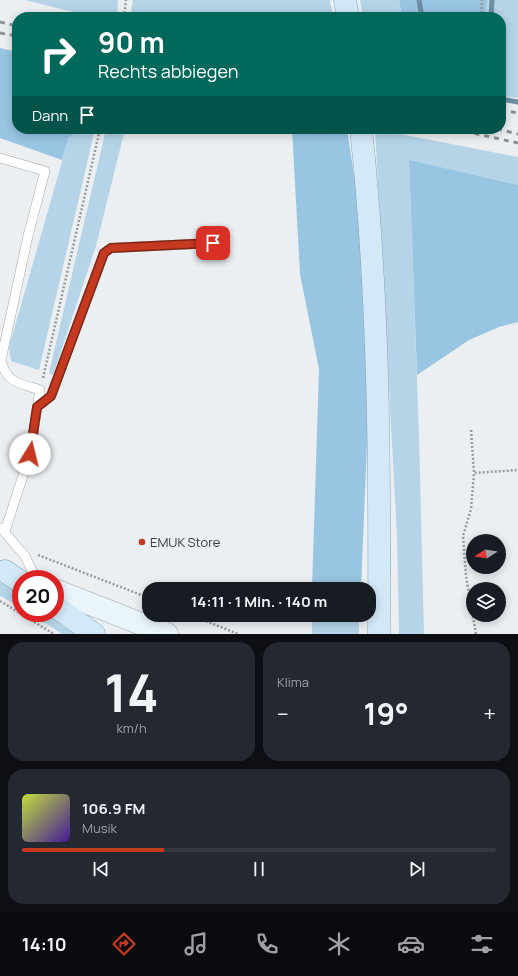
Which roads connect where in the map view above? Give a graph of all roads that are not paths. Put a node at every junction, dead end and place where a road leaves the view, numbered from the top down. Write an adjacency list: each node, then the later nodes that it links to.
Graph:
1 (345, 0): 2 (main road)
2 (347, 12)
3 (362, 134): 13 (main road)
4 (0, 158): 6 (lane)
5 (213, 243): 6 (lane)
6 (37, 407): 7 (lane)
7 (2, 529): 8 (lane)
8 (32, 570)
9 (64, 594): 12 (street)
10 (64, 612): 11 (main road)
11 (94, 634)
12 (167, 634)
13 (380, 634)

